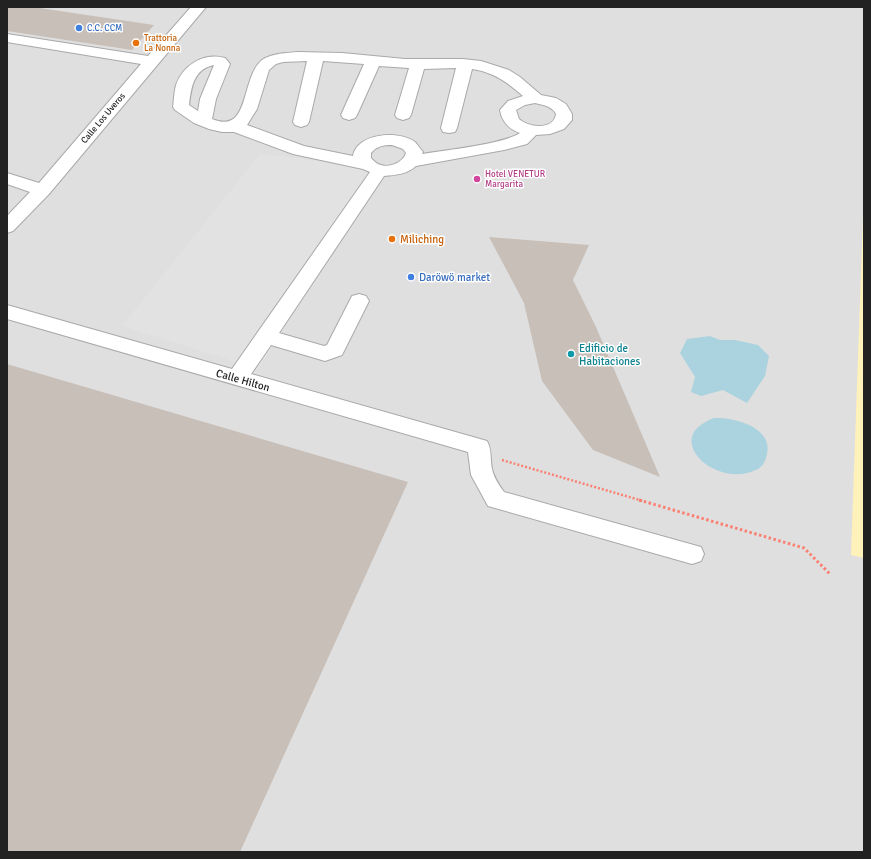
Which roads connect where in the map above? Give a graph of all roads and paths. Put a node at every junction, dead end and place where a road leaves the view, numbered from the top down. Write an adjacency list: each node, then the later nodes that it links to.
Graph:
1 (199, 7): 4 (street, Calle Los Uveros)
2 (7, 38): 4 (street)
3 (316, 57): 5 (street); 12 (street); 13 (street)
4 (150, 61): 19 (street, Calle Los Uveros)
5 (373, 61): 6 (street); 9 (street)
6 (418, 64): 7 (street); 10 (street)
7 (465, 64): 8 (street); 14 (street)
8 (535, 98): 15 (street); 15 (street)
9 (349, 115)
10 (403, 115)
11 (204, 120): 13 (street)
12 (301, 122)
13 (234, 126): 17 (street)
14 (449, 128)
15 (530, 130): 16 (street)
16 (413, 161): 17 (street); 17 (street)
17 (373, 167): 23 (street)
18 (7, 178): 19 (street)
19 (43, 190): 20 (street, Calle Los Uveros)
20 (7, 227)
21 (359, 300): 23 (street)
22 (7, 312): 24 (street, Calle Hilton)
23 (266, 336): 24 (street)
24 (237, 378): 25 (street, Calle Hilton)
25 (479, 447): 26 (street); 27 (path)
26 (692, 554)
27 (830, 574)

